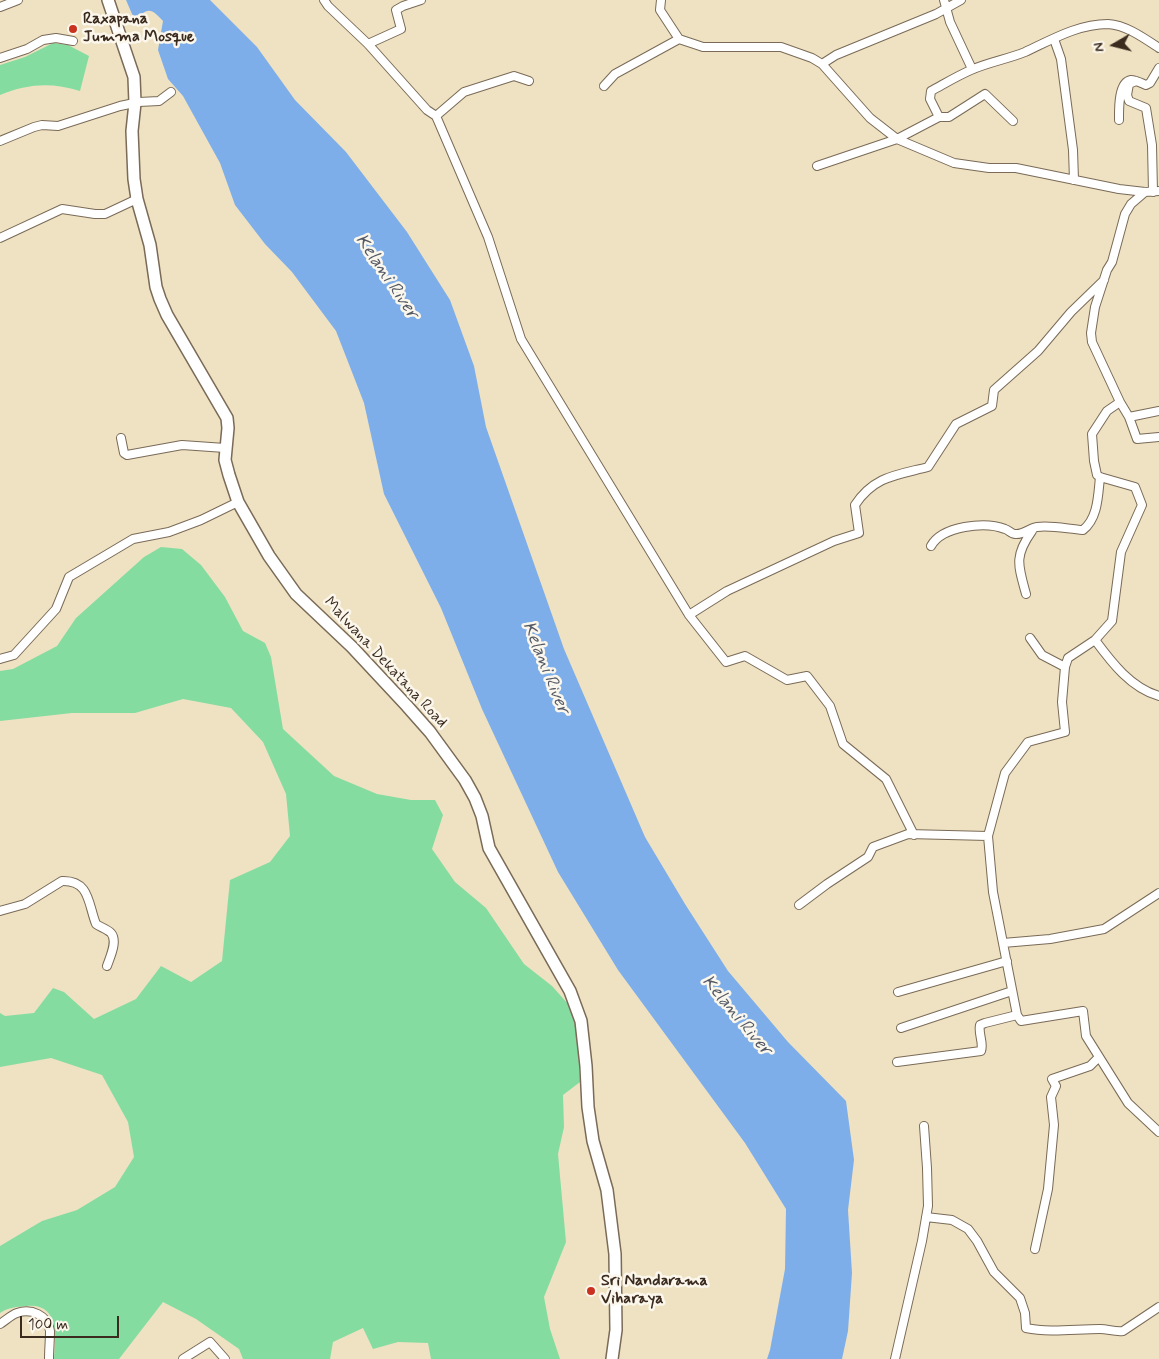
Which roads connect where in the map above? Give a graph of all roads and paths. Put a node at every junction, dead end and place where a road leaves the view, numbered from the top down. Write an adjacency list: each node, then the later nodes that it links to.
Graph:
1 (18, 0): 8 (street)
2 (108, 0): 23 (main road, Malwana Dekatana Road)
3 (324, 0): 13 (street)
4 (421, 0): 13 (street)
5 (662, 0): 10 (street)
6 (944, 0): 9 (street)
7 (961, 0): 9 (street)
8 (0, 7)
9 (946, 9): 16 (street); 18 (street)
10 (679, 39): 16 (street); 21 (street)
11 (1054, 39): 14 (street); 18 (street); 31 (street)
12 (73, 41): 15 (street)
13 (368, 44): 24 (street)
14 (1159, 48)
15 (0, 58)
16 (822, 64): 28 (street)
17 (1159, 68): 19 (street)
18 (972, 70): 25 (street)
19 (1136, 80): 27 (street); 32 (street)
20 (529, 81): 24 (street)
21 (604, 86)
22 (171, 92): 23 (street)
23 (135, 103): 29 (street); 33 (main road, Malwana Dekatana Road)
24 (436, 116): 47 (street)
25 (940, 117): 26 (street); 28 (street)
26 (1013, 120)
27 (1119, 120)
28 (897, 139): 30 (street); 31 (street)
29 (0, 141)
30 (817, 166)
31 (1074, 180): 32 (street)
32 (1152, 192): 35 (street)
33 (137, 199): 34 (street); 41 (main road, Malwana Dekatana Road)
34 (0, 238)
35 (1104, 280): 36 (street); 47 (street)
36 (1120, 402): 38 (street); 42 (street)
37 (1159, 411): 38 (street)
38 (1129, 417): 39 (street)
39 (1159, 437)
40 (121, 438): 41 (street)
41 (225, 448): 43 (main road, Malwana Dekatana Road)
42 (1100, 477): 44 (street); 49 (street)
43 (238, 502): 50 (street); 76 (main road, Malwana Dekatana Road)
44 (1035, 527): 45 (street); 46 (street)
45 (931, 546)
46 (1026, 594)
47 (689, 615): 53 (street)
48 (1030, 638): 51 (street)
49 (1095, 640): 51 (street); 52 (street)
50 (0, 659)
51 (1065, 668): 54 (street)
52 (1159, 696)
53 (914, 835): 54 (street); 56 (street)
54 (988, 836): 58 (street)
55 (1159, 894): 58 (street)
56 (799, 905)
57 (0, 910): 60 (street)
58 (1003, 943): 59 (street)
59 (1007, 961): 61 (street); 62 (street)
60 (107, 966)
61 (1012, 991): 63 (street); 64 (street)
62 (898, 992)
63 (1017, 1015): 65 (street); 66 (street)
64 (901, 1028)
65 (1099, 1057): 68 (street); 70 (street)
66 (896, 1062)
67 (924, 1126): 69 (street)
68 (1159, 1132)
69 (926, 1217): 71 (street); 77 (street)
70 (1035, 1249)
71 (1159, 1307)
72 (0, 1324): 73 (street)
73 (49, 1359)
74 (183, 1359): 75 (street)
75 (225, 1359)
76 (612, 1359)
77 (895, 1359)

